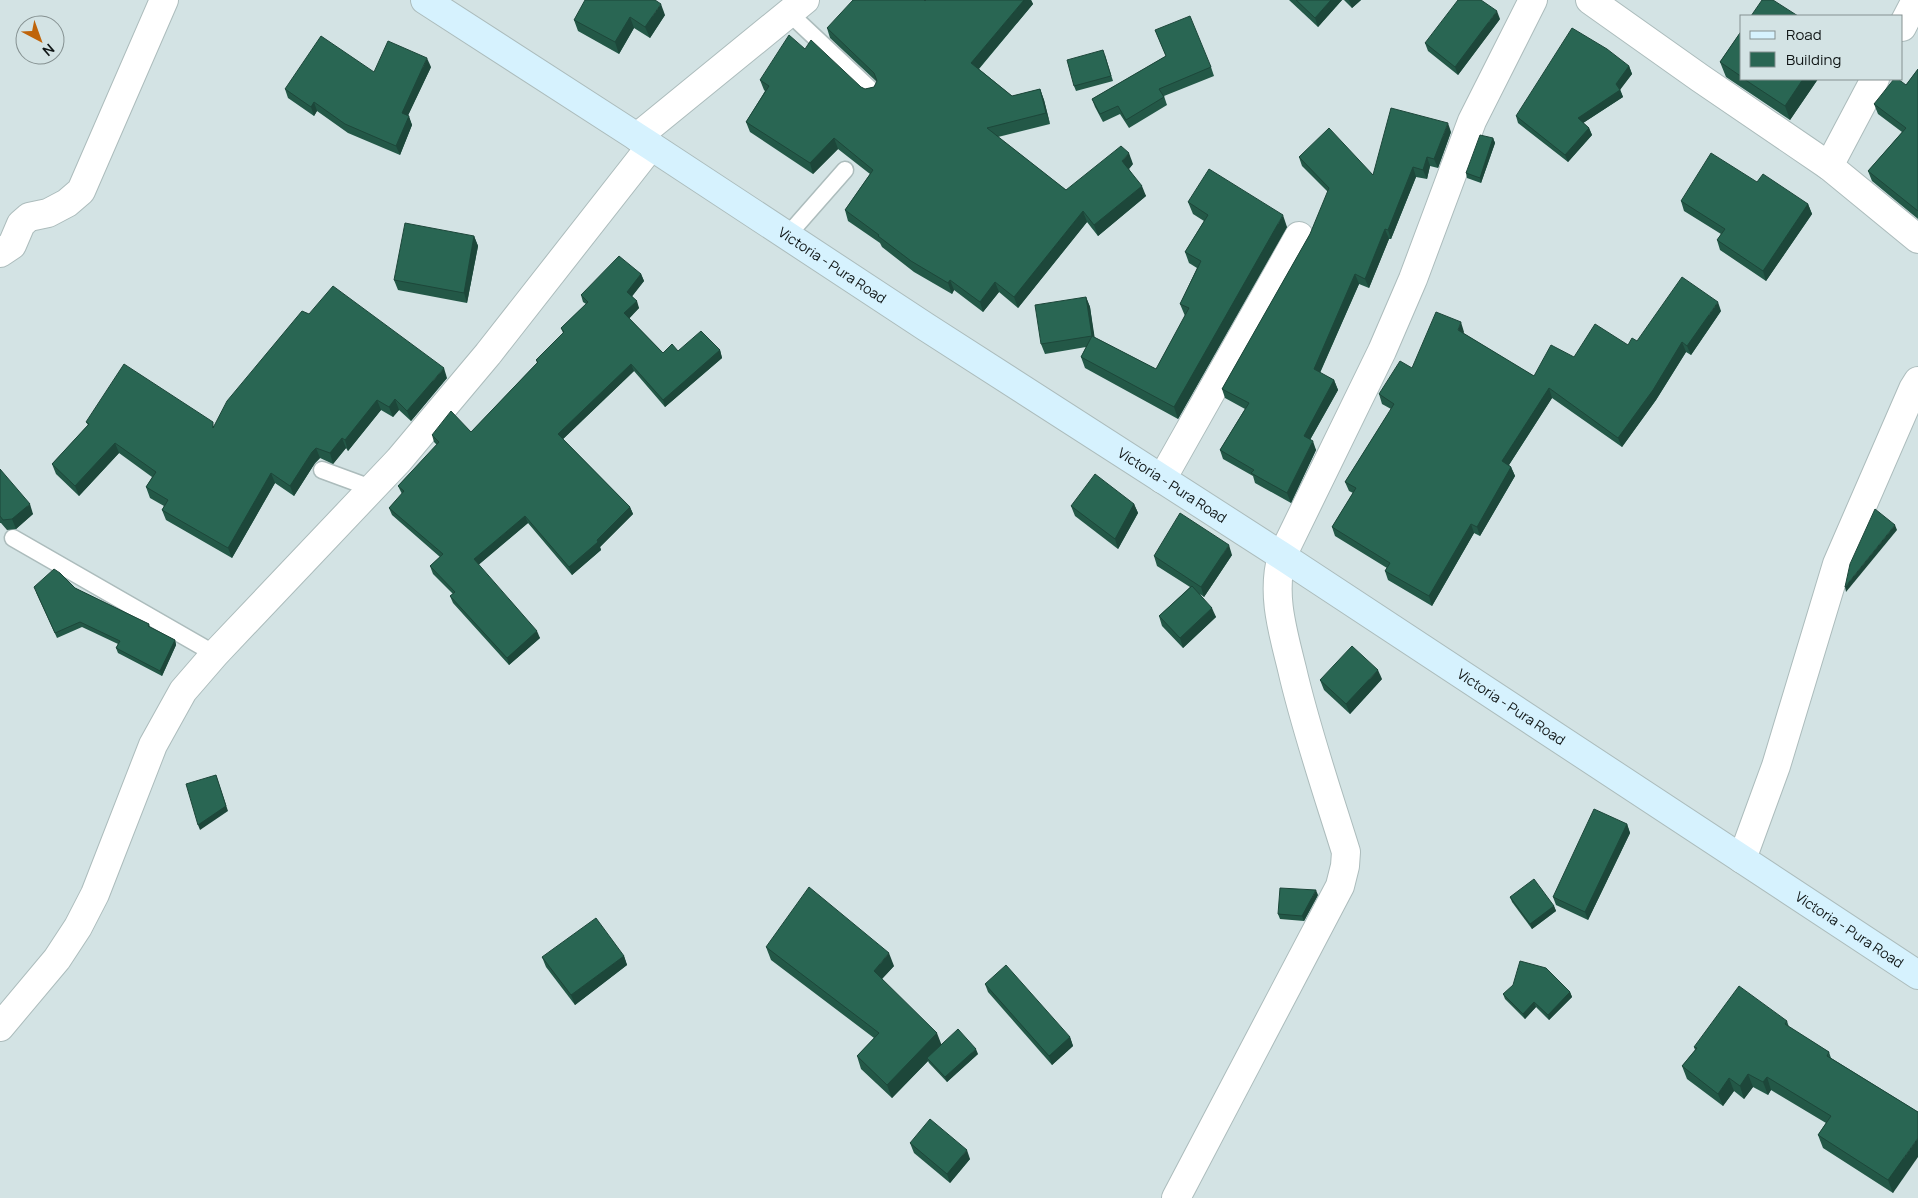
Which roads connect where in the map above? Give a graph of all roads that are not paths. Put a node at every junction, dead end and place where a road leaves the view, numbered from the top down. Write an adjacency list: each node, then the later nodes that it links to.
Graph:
1 (164, 0): 16 (street)
2 (424, 0): 10 (main road, Victoria - Pura Road)
3 (1533, 0): 22 (street)
4 (1590, 0): 11 (street)
5 (1916, 0): 7 (street)
6 (797, 6): 9 (lane); 10 (street)
7 (1903, 25)
8 (1874, 80): 11 (street)
9 (871, 90)
10 (644, 142): 13 (main road, Victoria - Pura Road); 20 (street)
11 (1829, 166): 15 (street)
12 (846, 170): 13 (lane)
13 (786, 236): 19 (main road, Victoria - Pura Road)
14 (1299, 236): 19 (street)
15 (1918, 239)
16 (0, 253)
17 (1918, 381): 24 (street)
18 (322, 470): 20 (lane)
19 (1162, 479): 22 (main road, Victoria - Pura Road)
20 (371, 488): 23 (street)
21 (13, 538): 23 (lane)
22 (1282, 556): 24 (main road, Victoria - Pura Road); 27 (street)
23 (215, 654): 26 (street)
24 (1742, 859): 25 (main road, Victoria - Pura Road)
25 (1918, 975)
26 (0, 1027)
27 (1176, 1198)

